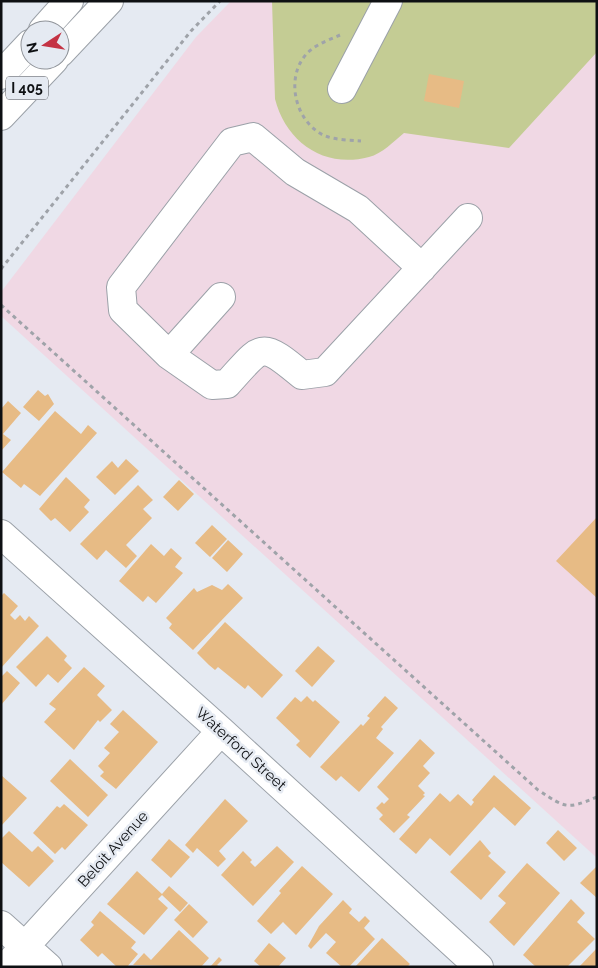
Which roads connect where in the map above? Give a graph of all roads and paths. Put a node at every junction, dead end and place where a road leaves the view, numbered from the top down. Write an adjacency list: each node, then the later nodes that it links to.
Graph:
1 (69, 1): 5 (main road)
2 (109, 1): 6 (main road)
3 (220, 1): 14 (path)
4 (388, 1): 10 (main road)
5 (52, 20)
6 (70, 42)
7 (20, 55): 9 (main road)
8 (45, 70): 11 (main road, I 405)
9 (1, 75)
10 (342, 89)
11 (1, 116)
12 (468, 218): 13 (main road)
13 (422, 268): 17 (main road); 17 (main road)
14 (1, 269)
15 (221, 297): 17 (main road)
16 (1, 305): 20 (path)
17 (168, 356)
18 (1, 534): 19 (main road, Waterford Street)
19 (221, 731): 22 (main road, Beloit Avenue); 25 (main road, Waterford Street)
20 (597, 797)
21 (1, 925): 22 (main road)
22 (25, 946): 23 (main road, Beloit Avenue); 24 (main road)
23 (6, 967)
24 (48, 967)
25 (479, 967)

